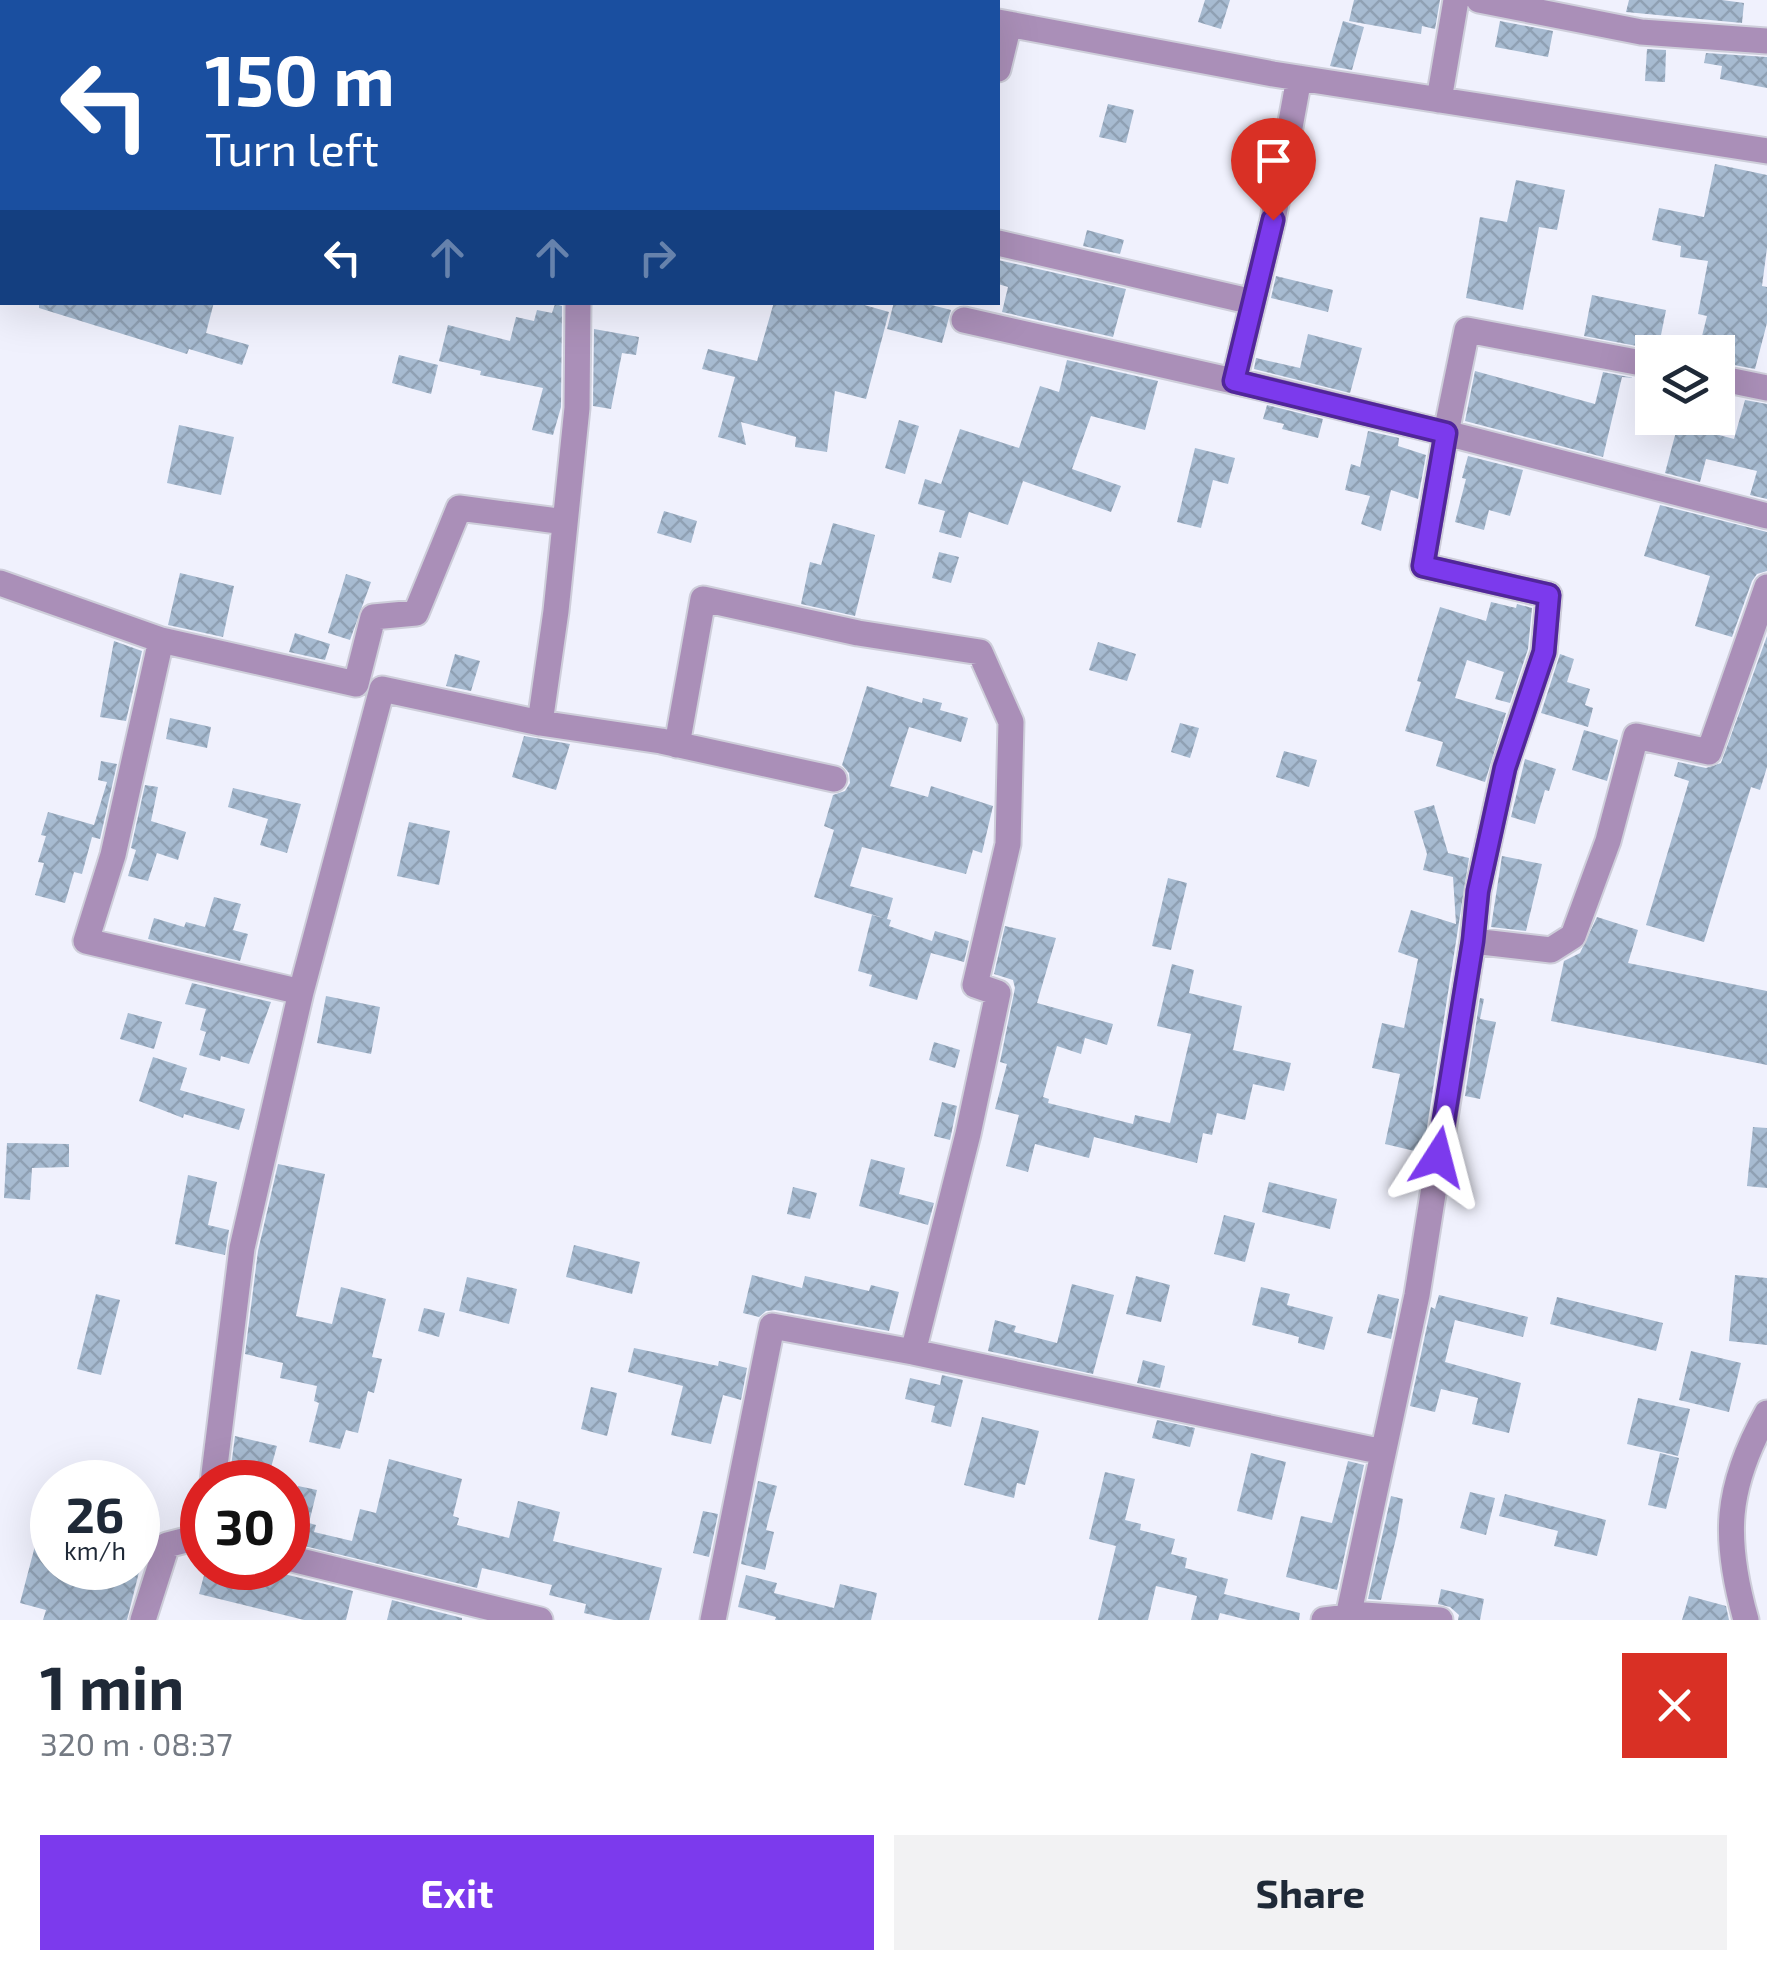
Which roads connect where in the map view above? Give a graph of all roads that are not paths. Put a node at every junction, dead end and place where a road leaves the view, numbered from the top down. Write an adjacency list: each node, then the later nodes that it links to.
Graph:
1 (1456, 0): 7 (street)
2 (1479, 0): 4 (street)
3 (1003, 23): 5 (street); 6 (street)
4 (1767, 41)
5 (1000, 51)
6 (1300, 78): 7 (street); 10 (street)
7 (1439, 100): 8 (street)
8 (1767, 151)
9 (1000, 242): 10 (street)
10 (1253, 302): 14 (street)
11 (578, 305): 19 (street)
12 (964, 320): 14 (street)
13 (1635, 362): 17 (street)
14 (1234, 381): 17 (street)
15 (1735, 381): 16 (street)
16 (1767, 388)
17 (1446, 433): 18 (street); 28 (street)
18 (1767, 516)
19 (565, 522): 23 (street); 25 (street)
20 (0, 583): 22 (street)
21 (1767, 587): 28 (street)
22 (162, 640): 23 (street); 29 (street)
23 (356, 684): 24 (street)
24 (382, 689): 25 (street); 29 (street)
25 (540, 723): 26 (street)
26 (677, 744): 27 (street); 30 (street)
27 (834, 779)
28 (1473, 941): 32 (street)
29 (301, 992): 33 (street)
30 (913, 1352): 32 (street); 39 (street)
31 (1767, 1413): 41 (street)
32 (1383, 1452): 36 (street)
33 (216, 1460)
34 (180, 1542): 37 (street)
35 (310, 1564): 38 (street)
36 (1336, 1618): 40 (street)
37 (143, 1620)
38 (540, 1620)
39 (713, 1620)
40 (1440, 1620)
41 (1746, 1620)

